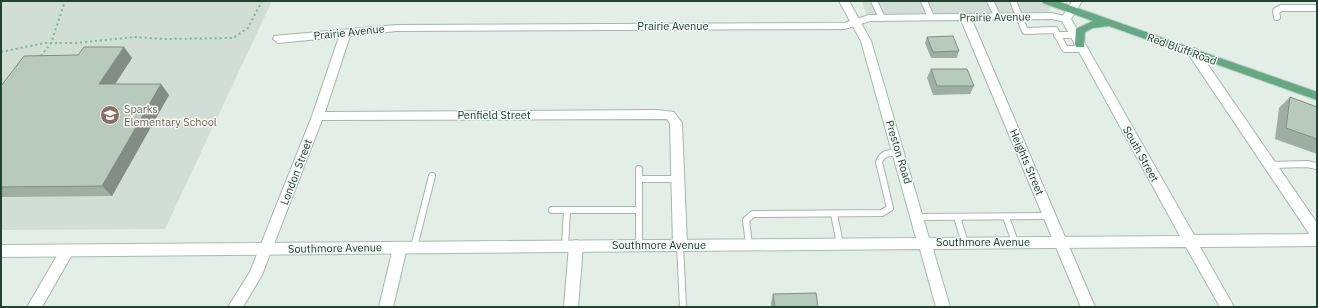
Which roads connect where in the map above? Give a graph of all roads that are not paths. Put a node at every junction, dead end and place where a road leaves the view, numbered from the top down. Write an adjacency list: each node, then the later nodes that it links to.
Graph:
1 (844, 1): 15 (street, Preston Road)
2 (874, 1): 13 (lane)
3 (924, 1): 14 (lane)
4 (990, 1): 10 (lane)
5 (1013, 1): 11 (lane)
6 (1047, 1): 8 (main road, Red Bluff Road)
7 (1317, 8): 12 (lane)
8 (1072, 10): 11 (street, Prairie Avenue); 16 (main road, Red Bluff Road); 20 (street, South Street)
9 (965, 17): 10 (street, Prairie Avenue); 14 (street, Prairie Avenue); 35 (street, Heights Street)
10 (998, 17): 11 (street, Prairie Avenue)
11 (1018, 17): 18 (lane)
12 (1277, 17)
13 (882, 18): 14 (street, Prairie Avenue); 15 (street, Prairie Avenue)
14 (931, 18)
15 (857, 21): 17 (street, Prairie Avenue); 24 (street, Preston Road)
16 (1112, 24): 20 (main road); 21 (main road, Red Bluff Road)
17 (346, 32): 19 (street, Prairie Avenue); 23 (street, London Street)
18 (1057, 35): 20 (lane); 20 (lane)
19 (278, 39)
20 (1079, 43): 40 (street, South Street)
21 (1193, 52): 22 (main road, Red Bluff Road); 25 (street)
22 (1317, 96)
23 (318, 116): 30 (street, Penfield Street); 53 (street, London Street)
24 (899, 153): 34 (lane); 36 (street, Preston Road)
25 (1270, 165): 26 (lane); 39 (street)
26 (1317, 166)
27 (639, 169): 29 (lane)
28 (432, 176): 51 (lane)
29 (638, 179): 30 (lane); 33 (lane)
30 (678, 179): 48 (street)
31 (552, 210): 32 (lane)
32 (567, 210): 33 (lane); 49 (lane)
33 (639, 210): 50 (lane)
34 (834, 214): 46 (lane); 47 (lane)
35 (1050, 216): 38 (lane); 44 (street, Heights Street)
36 (918, 217): 37 (lane); 45 (street, Preston Road)
37 (958, 217): 38 (lane); 42 (lane)
38 (1006, 217): 43 (lane)
39 (1317, 234)
40 (1189, 240): 41 (street, Southmore Avenue); 44 (street, Southmore Avenue); 63 (street, South Street)
41 (1317, 240)
42 (965, 242): 43 (street, Southmore Avenue); 45 (street, Southmore Avenue)
43 (1015, 242): 44 (street, Southmore Avenue)
44 (1060, 242): 62 (street, Heights Street)
45 (925, 243): 47 (street, Southmore Avenue); 61 (street, Preston Road)
46 (748, 244): 47 (street, Southmore Avenue); 48 (street, Southmore Avenue)
47 (840, 244)
48 (680, 245): 50 (street, Southmore Avenue); 60 (lane)
49 (570, 246): 50 (street, Southmore Avenue); 51 (street, Southmore Avenue); 59 (street)
50 (639, 246)
51 (414, 247): 52 (street, Southmore Avenue)
52 (400, 248): 53 (street, Southmore Avenue); 58 (street)
53 (266, 249): 54 (street, Southmore Avenue); 57 (street, London Street)
54 (66, 250): 55 (street, Southmore Avenue); 56 (street)
55 (1, 251)
56 (34, 307)
57 (235, 307)
58 (386, 307)
59 (571, 307)
60 (683, 307)
61 (943, 307)
62 (1088, 307)
63 (1226, 307)

